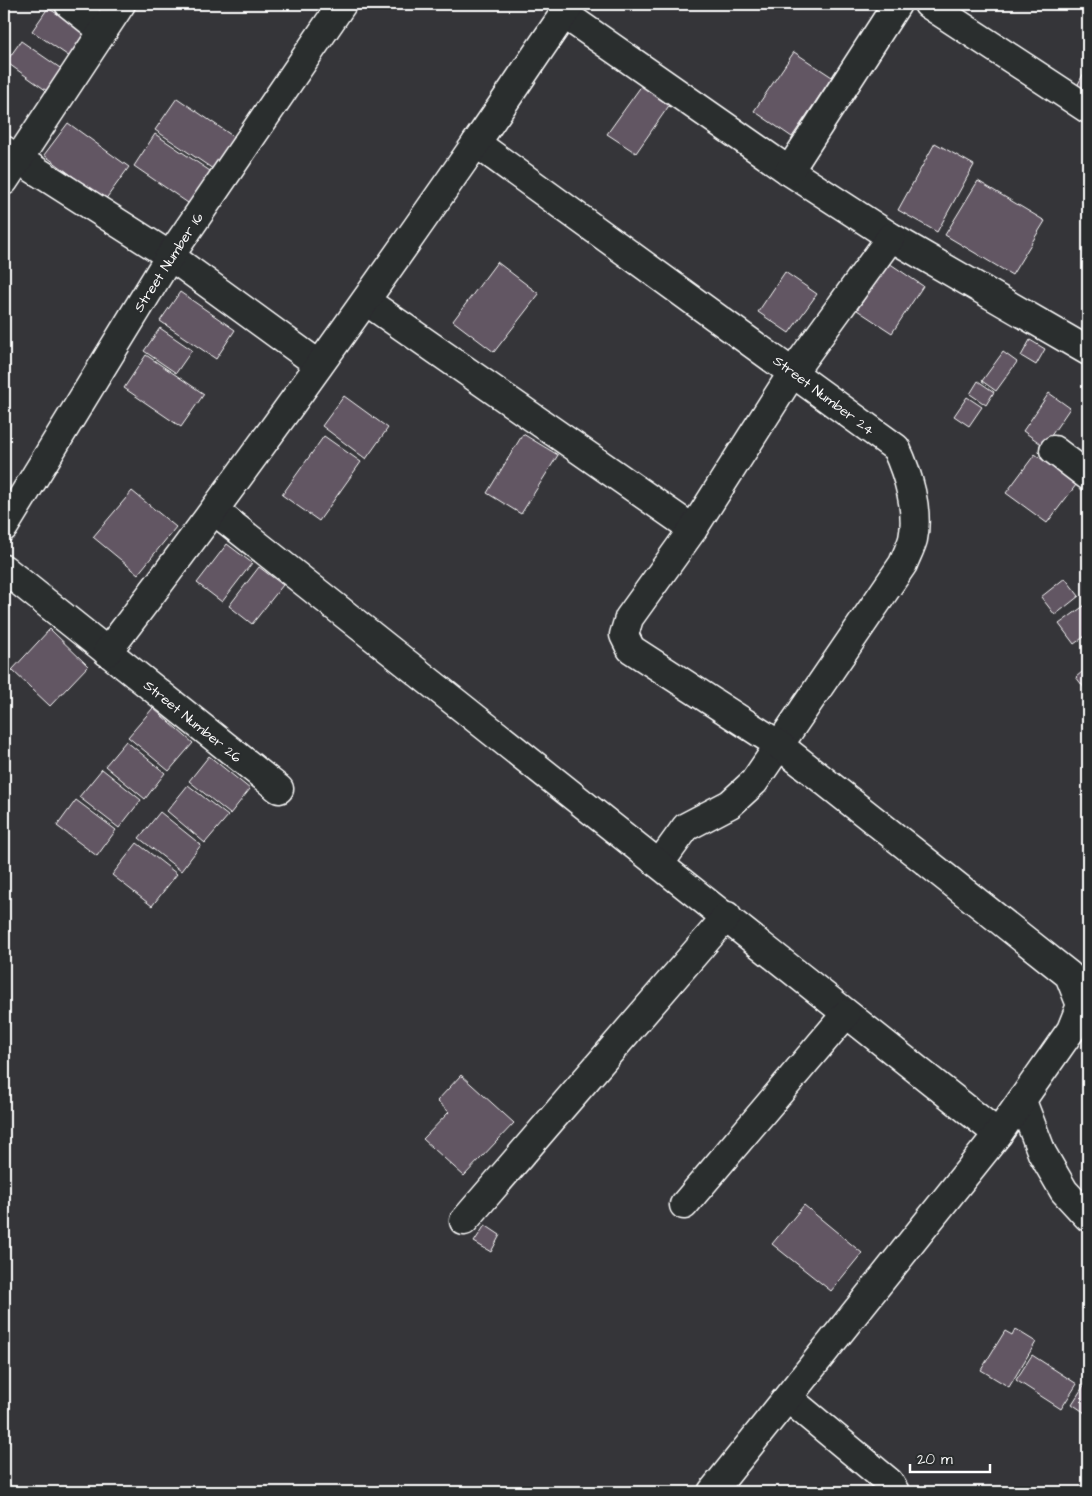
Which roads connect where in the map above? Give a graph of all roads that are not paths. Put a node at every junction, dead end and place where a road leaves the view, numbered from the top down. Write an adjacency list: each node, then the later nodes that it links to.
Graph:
1 (69, 4): 7 (street)
2 (121, 4): 7 (street)
3 (342, 4): 13 (street, Street Number 16)
4 (897, 4): 11 (street)
5 (928, 4): 8 (street)
6 (568, 9): 9 (street); 11 (street)
7 (103, 31): 10 (street)
8 (1088, 109)
9 (476, 143): 14 (street); 17 (street, Street Number 24)
10 (8, 164): 13 (street)
11 (789, 171): 12 (street)
12 (891, 237): 15 (street); 17 (street)
13 (170, 256): 16 (street); 21 (street, Street Number 16)
14 (366, 300): 16 (street); 22 (street)
15 (1088, 351)
16 (318, 364): 20 (street)
17 (793, 372): 22 (street); 25 (street, Street Number 24)
18 (1054, 450): 19 (street)
19 (1088, 476)
20 (215, 511): 24 (street); 27 (street)
21 (4, 527)
22 (694, 529): 25 (street)
23 (4, 570): 24 (street)
24 (107, 652): 26 (street, Street Number 26)
25 (779, 746): 27 (street, Street Number 24); 30 (street)
26 (278, 789)
27 (660, 863): 28 (street)
28 (726, 916): 29 (street); 34 (street)
29 (846, 1014): 31 (street); 32 (street)
30 (1022, 1102): 31 (street); 33 (street)
31 (998, 1134): 35 (street)
32 (684, 1205)
33 (1088, 1217)
34 (464, 1221)
35 (788, 1398): 36 (street); 37 (street)
36 (712, 1492)
37 (895, 1492)

